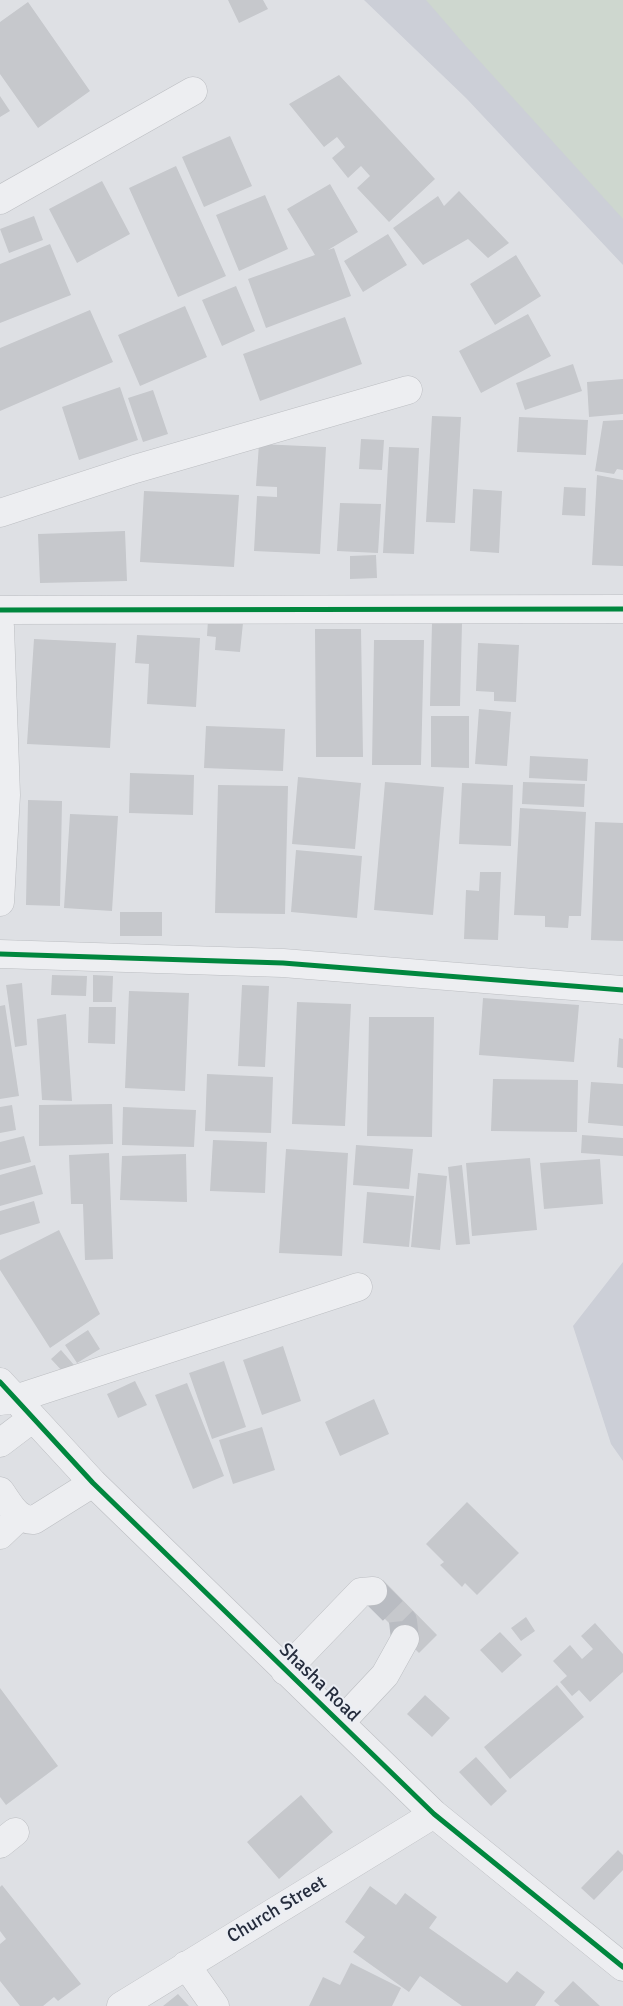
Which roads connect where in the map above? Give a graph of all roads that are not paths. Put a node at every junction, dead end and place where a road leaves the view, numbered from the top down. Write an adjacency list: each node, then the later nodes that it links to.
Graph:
1 (193, 91): 2 (street)
2 (0, 200)
3 (408, 390): 4 (street)
4 (0, 513)
5 (623, 609): 6 (street)
6 (0, 610)
7 (0, 627): 8 (street)
8 (0, 902)
9 (0, 954): 10 (street)
10 (623, 990)
11 (358, 1288): 12 (street)
12 (5, 1394): 13 (street, Shasha Road)
13 (33, 1418): 14 (street); 15 (street, Shasha Road)
14 (0, 1443)
15 (93, 1483): 17 (street); 21 (street, Shasha Road)
16 (0, 1491): 17 (street)
17 (20, 1516): 18 (street)
18 (0, 1535)
19 (373, 1591): 21 (street)
20 (405, 1639): 22 (street)
21 (285, 1671): 22 (street, Shasha Road)
22 (340, 1723): 23 (street, Shasha Road)
23 (434, 1814): 24 (street, Church Street); 25 (street, Shasha Road)
24 (186, 1965): 26 (street, Church Street); 27 (street)
25 (623, 1967)
26 (121, 2006)
27 (215, 2006)

